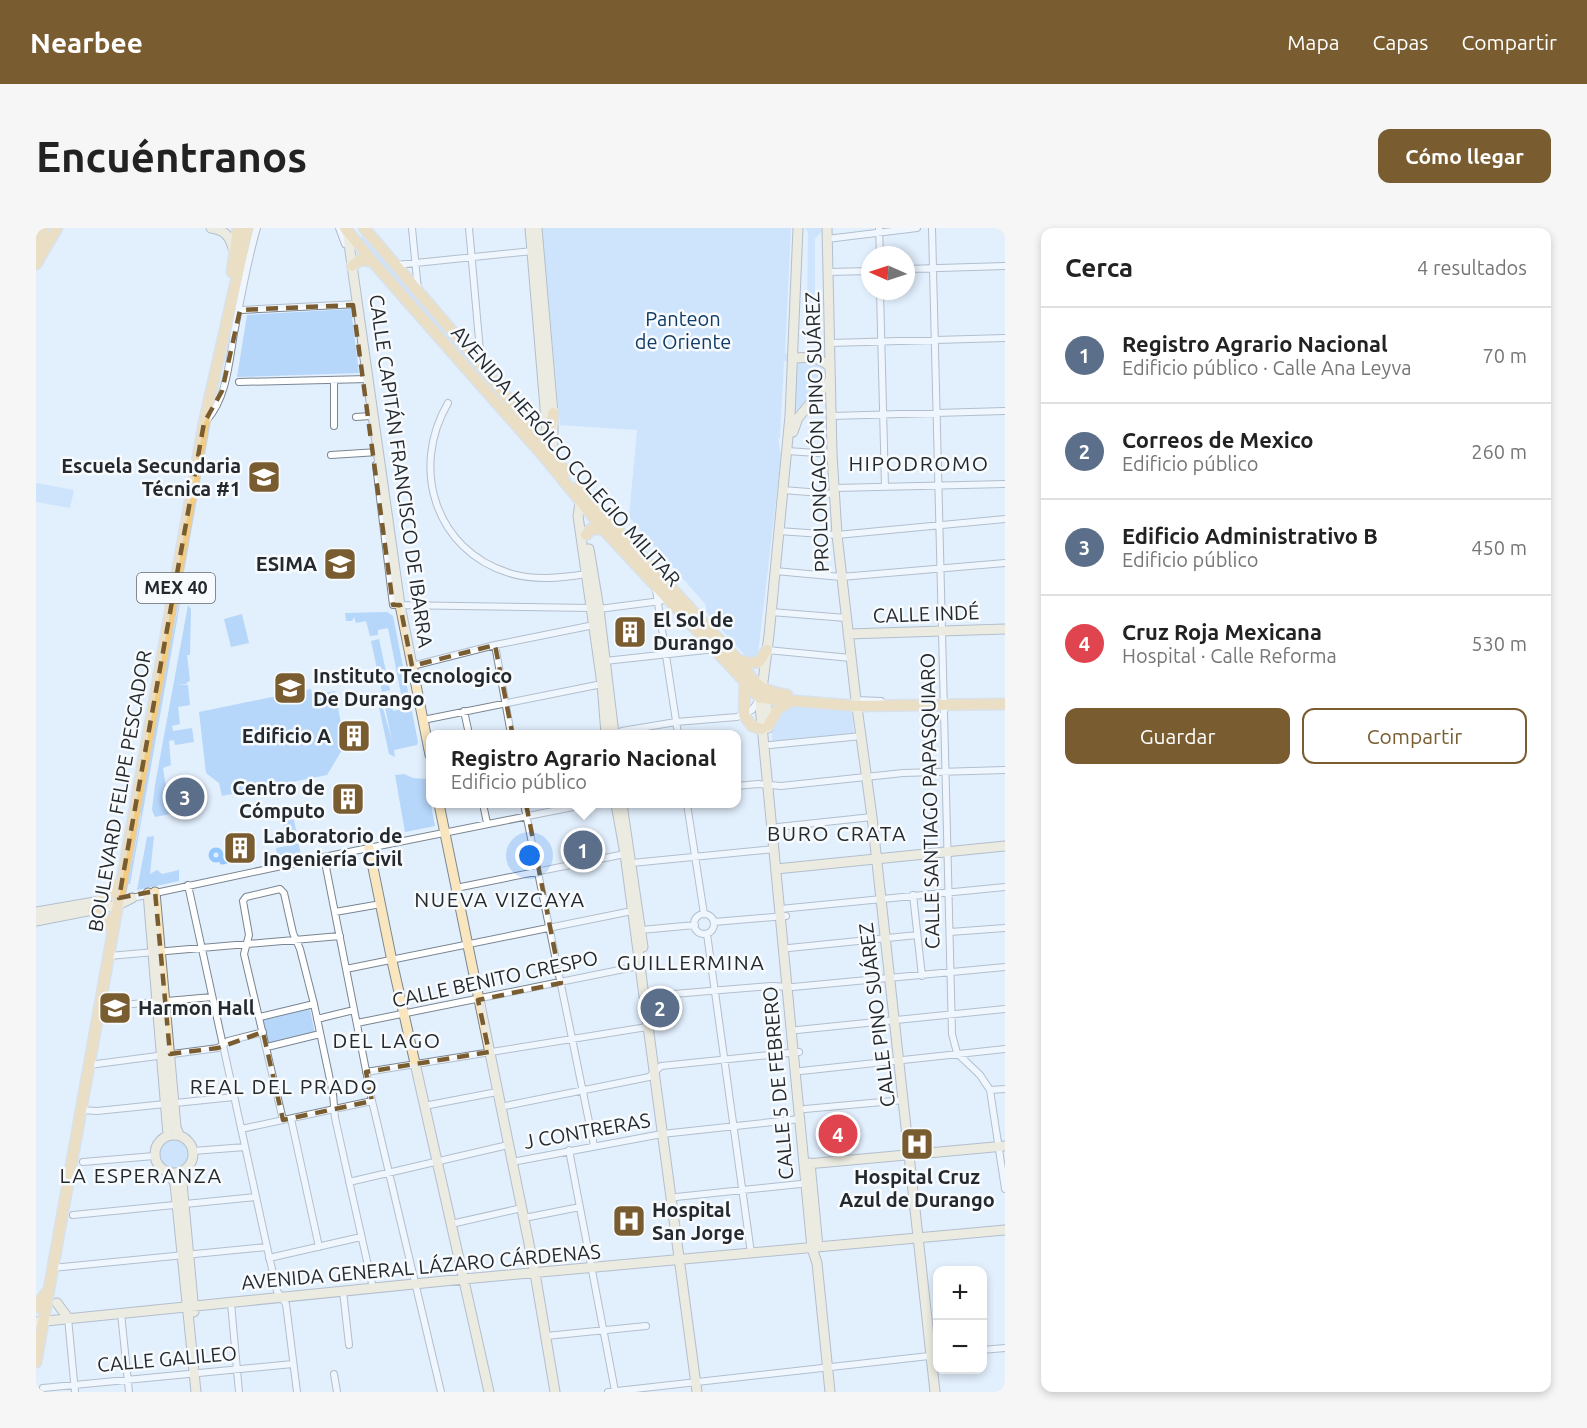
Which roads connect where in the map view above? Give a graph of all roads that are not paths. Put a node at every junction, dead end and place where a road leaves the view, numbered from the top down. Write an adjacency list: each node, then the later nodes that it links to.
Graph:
1 (43, 228): 18 (main road); 25 (main road)
2 (57, 228): 25 (main road)
3 (211, 228): 21 (street)
4 (238, 228): 21 (main road, MEX 40)
5 (248, 228): 35 (main road, BOULEVARD FELIPE PESCADOR)
6 (256, 228): 38 (street)
7 (364, 228): 27 (main road, AVENIDA HERÓICO COLEGIO MILITAR)
8 (412, 228): 26 (street)
9 (469, 228): 23 (street)
10 (530, 228): 22 (street)
11 (537, 228): 22 (street)
12 (827, 228): 19 (street, PROLONGACIÓN PINO SUÁREZ)
13 (917, 228): 17 (street)
14 (932, 228): 31 (street, CALLE SANTIAGO PAPASQUIARO)
15 (345, 229): 24 (main road, AVENIDA HERÓICO COLEGIO MILITAR); 28 (street, CALLE CAPITÁN FRANCISCO DE IBARRA); 37 (street)
16 (798, 230): 43 (street, PROLONGACIÓN PINO SUÁREZ)
17 (879, 230): 19 (street); 20 (street)
18 (36, 236)
19 (827, 239): 33 (street, PROLONGACIÓN PINO SUÁREZ)
20 (880, 246)
21 (234, 250): 35 (main road, MEX 40)
22 (536, 250): 23 (street); 55 (street)
23 (472, 257): 26 (street); 44 (street)
24 (372, 261): 28 (main road); 61 (main road, AVENIDA HERÓICO COLEGIO MILITAR)
25 (36, 262)
26 (415, 263): 27 (street); 34 (street)
27 (396, 265): 34 (main road, AVENIDA HERÓICO COLEGIO MILITAR)
28 (352, 266): 37 (street, CALLE CAPITÁN FRANCISCO DE IBARRA)
29 (1005, 266): 31 (street)
30 (915, 269): 31 (street)
31 (934, 269): 40 (street, CALLE SANTIAGO PAPASQUIARO)
32 (861, 271): 33 (street)
33 (828, 272): 42 (street, PROLONGACIÓN PINO SUÁREZ)
34 (418, 290): 44 (main road, AVENIDA HERÓICO COLEGIO MILITAR)
35 (232, 295): 59 (main road, BOULEVARD FELIPE PESCADOR / MEX 40)
36 (880, 300): 41 (street)
37 (356, 304): 38 (street); 46 (street, CALLE CAPITÁN FRANCISCO DE IBARRA)
38 (240, 310): 59 (street)
39 (1005, 339): 40 (street)
40 (936, 340): 41 (street); 52 (street, CALLE SANTIAGO PAPASQUIARO)
41 (882, 342): 42 (street); 53 (street)
42 (830, 343): 45 (street, PROLONGACIÓN PINO SUÁREZ)
43 (793, 358): 45 (street); 63 (street, PROLONGACIÓN PINO SUÁREZ)
44 (482, 366): 58 (main road, AVENIDA HERÓICO COLEGIO MILITAR)
45 (830, 367): 47 (street, PROLONGACIÓN PINO SUÁREZ)
46 (366, 380): 48 (street); 54 (street); 64 (street, CALLE CAPITÁN FRANCISCO DE IBARRA)
47 (830, 380): 56 (street, PROLONGACIÓN PINO SUÁREZ); 63 (street)
48 (334, 381): 49 (street); 60 (street)
49 (239, 382)
50 (448, 403): 85 (street)
51 (1005, 411): 52 (street)
52 (937, 413): 53 (street); 69 (street, CALLE SANTIAGO PAPASQUIARO)
53 (884, 415): 56 (street); 70 (street)
54 (370, 416): 57 (street); 64 (street)
55 (550, 416): 58 (main road); 62 (main road); 67 (street)
56 (831, 416): 65 (street, PROLONGACIÓN PINO SUÁREZ)
57 (356, 417)
58 (524, 417): 61 (main road); 62 (main road, AVENIDA HERÓICO COLEGIO MILITAR)
59 (204, 423): 78 (main road, BOULEVARD FELIPE PESCADOR / MEX 40)
60 (334, 426)
61 (525, 433): 62 (main road); 67 (main road, AVENIDA HERÓICO COLEGIO MILITAR)
62 (544, 439): 67 (main road, AVENIDA HERÓICO COLEGIO MILITAR)
63 (789, 451): 65 (street); 71 (street, CALLE 5 DE FEBRERO)
64 (376, 452): 66 (street); 88 (street, CALLE CAPITÁN FRANCISCO DE IBARRA)
65 (832, 454): 72 (street, PROLONGACIÓN PINO SUÁREZ)
66 (331, 455)
67 (550, 460): 73 (main road, AVENIDA HERÓICO COLEGIO MILITAR)
68 (1005, 484): 69 (street)
69 (939, 485): 70 (street); 75 (street, CALLE SANTIAGO PAPASQUIARO)
70 (885, 487): 72 (street)
71 (785, 490): 72 (street); 77 (street, CALLE 5 DE FEBRERO)
72 (834, 491): 79 (street, PROLONGACIÓN PINO SUÁREZ)
73 (583, 498): 76 (main road, AVENIDA HERÓICO COLEGIO MILITAR); 81 (street); 101 (main road, AVENIDA HERÓICO COLEGIO MILITAR)
74 (1005, 519): 75 (street)
75 (940, 526): 79 (street); 83 (street, CALLE SANTIAGO PAPASQUIARO)
76 (603, 529): 81 (main road); 87 (main road, AVENIDA HERÓICO COLEGIO MILITAR)
77 (781, 531): 79 (street); 84 (street, CALLE 5 DE FEBRERO)
78 (185, 534): 80 (main road); 155 (main road, BOULEVARD FELIPE PESCADOR / MEX 40)
79 (837, 535): 86 (street, PROLONGACIÓN PINO SUÁREZ)
80 (197, 536)
81 (585, 538): 85 (street); 89 (street)
82 (1005, 563): 83 (street)
83 (942, 569): 86 (street); 94 (street, CALLE SANTIAGO PAPASQUIARO)
84 (777, 571): 86 (street); 90 (street, CALLE 5 DE FEBRERO)
85 (586, 574): 89 (street)
86 (841, 577): 91 (street, PROLONGACIÓN PINO SUÁREZ)
87 (663, 601): 89 (street); 97 (main road, AVENIDA HERÓICO COLEGIO MILITAR); 99 (street)
88 (397, 605): 89 (street); 103 (street, CALLE CAPITÁN FRANCISCO DE IBARRA)
89 (595, 608): 92 (street); 102 (street)
90 (773, 612): 91 (street); 98 (street, CALLE 5 DE FEBRERO)
91 (846, 618): 95 (street, PROLONGACIÓN PINO SUÁREZ)
92 (594, 625): 96 (street); 105 (street)
93 (1005, 629): 94 (street, CALLE INDÉ)
94 (942, 632): 95 (street, CALLE INDÉ); 110 (street, CALLE SANTIAGO PAPASQUIARO)
95 (848, 634): 100 (street, PROLONGACIÓN PINO SUÁREZ)
96 (495, 645): 103 (street); 109 (street)
97 (717, 649): 99 (street); 104 (main road, AVENIDA HERÓICO COLEGIO MILITAR)
98 (770, 650): 100 (street); 101 (main road); 106 (street, CALLE 5 DE FEBRERO)
99 (667, 654): 102 (street); 116 (street)
100 (850, 658): 111 (street, PROLONGACIÓN PINO SUÁREZ)
101 (738, 660): 106 (main road, AVENIDA HERÓICO COLEGIO MILITAR)
102 (605, 661): 121 (street)
103 (412, 666): 115 (street, CALLE CAPITÁN FRANCISCO DE IBARRA)
104 (745, 683): 106 (main road, AVENIDA HERÓICO COLEGIO MILITAR); 114 (main road)
105 (602, 684): 109 (street); 120 (street)
106 (763, 694): 108 (main road); 111 (main road); 114 (street); 117 (street, CALLE 5 DE FEBRERO)
107 (1005, 699): 110 (street)
108 (789, 702): 111 (main road); 117 (main road)
109 (505, 703): 113 (street); 119 (street)
110 (944, 703): 111 (main road); 112 (main road); 128 (street, CALLE SANTIAGO PAPASQUIARO)
111 (856, 704): 125 (street, CALLE PINO SUÁREZ)
112 (1005, 704)
113 (464, 711): 115 (street); 118 (street)
114 (744, 715): 116 (street); 117 (main road)
115 (423, 720): 124 (street, CALLE CAPITÁN FRANCISCO DE IBARRA)
116 (676, 722): 122 (street); 123 (street)
117 (765, 727): 126 (street, CALLE 5 DE FEBRERO); 130 (street, CALLE 5 DE FEBRERO)
118 (468, 730)
119 (510, 730)
120 (611, 730)
121 (612, 730)
122 (622, 730)
123 (677, 730)
124 (426, 735)
125 (862, 736): 126 (street); 129 (street, CALLE PINO SUÁREZ)
126 (770, 746): 130 (street, CALLE 5 DE FEBRERO)
127 (1005, 771): 128 (street)
128 (945, 772): 129 (street); 147 (street, CALLE SANTIAGO PAPASQUIARO)
129 (867, 776): 130 (street); 140 (street, CALLE PINO SUÁREZ)
130 (771, 785): 131 (street); 142 (street, CALLE 5 DE FEBRERO); 146 (street, CALLE 5 DE FEBRERO)
131 (741, 786)
132 (440, 808): 143 (street)
133 (484, 808): 141 (street)
134 (525, 808): 139 (street)
135 (566, 808): 139 (street)
136 (617, 808): 148 (street)
137 (623, 808): 152 (street)
138 (688, 808): 150 (street)
139 (527, 815): 141 (street); 154 (street)
140 (872, 817): 142 (street); 151 (street, CALLE PINO SUÁREZ)
141 (487, 824): 143 (street)
142 (778, 827): 153 (street, CALLE 5 DE FEBRERO)
143 (445, 832): 145 (street); 158 (street)
144 (1005, 846): 147 (street)
145 (369, 848): 149 (street); 165 (street)
146 (775, 849): 150 (street); 153 (street, CALLE 5 DE FEBRERO)
147 (947, 851): 151 (street); 160 (street, CALLE SANTIAGO PAPASQUIARO)
148 (624, 854): 154 (street); 167 (street)
149 (324, 856): 156 (street); 169 (street)
150 (696, 857): 152 (street); 171 (street)
151 (877, 858): 153 (street); 163 (street, CALLE PINO SUÁREZ)
152 (632, 863): 177 (street)
153 (779, 868): 170 (street, CALLE 5 DE FEBRERO)
154 (538, 872): 158 (street); 175 (street)
155 (122, 881): 164 (main road, BOULEVARD FELIPE PESCADOR / MEX 40); 166 (main road)
156 (188, 885): 159 (street); 188 (street)
157 (1005, 887): 160 (street)
158 (456, 888): 185 (street)
159 (151, 892): 162 (street); 189 (street)
160 (948, 893): 161 (street); 179 (street, CALLE SANTIAGO PAPASQUIARO)
161 (913, 895): 163 (street); 181 (street)
162 (132, 898): 164 (street)
163 (881, 898): 170 (street); 183 (street, CALLE PINO SUÁREZ)
164 (118, 901): 166 (street); 178 (main road, BOULEVARD FELIPE PESCADOR / MEX 40)
165 (381, 904): 169 (street); 191 (street)
166 (97, 905): 168 (street); 172 (street); 178 (main road)
167 (632, 910): 175 (street); 192 (street)
168 (36, 912)
169 (335, 912): 182 (street)
170 (783, 912): 173 (street); 187 (street, CALLE 5 DE FEBRERO); 199 (street, CALLE 5 DE FEBRERO)
171 (704, 914): 173 (street); 174 (street)
172 (36, 921)
173 (714, 922): 180 (street)
174 (695, 925): 177 (street); 180 (street)
175 (550, 927): 185 (street); 198 (street)
176 (1005, 928): 179 (street)
177 (641, 930): 201 (street)
178 (113, 931): 190 (main road, BOULEVARD FELIPE PESCADOR / MEX 40)
179 (950, 932): 195 (street, CALLE SANTIAGO PAPASQUIARO)
180 (707, 934): 200 (street)
181 (917, 935): 183 (street); 196 (street)
182 (340, 936): 184 (street); 194 (street)
183 (886, 939): 187 (street); 197 (street, CALLE PINO SUÁREZ)
184 (296, 941): 186 (street); 186 (street); 205 (street)
185 (467, 943): 191 (street); 203 (street)
186 (247, 945): 188 (street); 211 (street)
187 (789, 948): 199 (street, CALLE 5 DE FEBRERO)
188 (201, 949): 189 (street); 202 (street)
189 (157, 952): 190 (street); 204 (street)
190 (108, 956): 230 (main road, BOULEVARD FELIPE PESCADOR / MEX 40)
191 (392, 961): 194 (street); 210 (street)
192 (639, 966): 198 (street, CALLE BENITO CRESPO); 215 (street)
193 (1005, 968): 195 (street)
194 (346, 969): 208 (street)
195 (950, 973): 196 (street); 209 (street, CALLE SANTIAGO PAPASQUIARO)
196 (922, 976): 197 (street)
197 (890, 978): 199 (street); 213 (street, CALLE PINO SUÁREZ)
198 (561, 983): 203 (street, CALLE BENITO CRESPO); 219 (street)
199 (790, 987): 200 (street); 216 (street, CALLE 5 DE FEBRERO); 224 (street, CALLE 5 DE FEBRERO)
200 (714, 991): 201 (street); 227 (street)
201 (649, 996): 231 (street)
202 (212, 997): 204 (street); 220 (street)
203 (478, 1000): 210 (street, CALLE BENITO CRESPO); 223 (street)
204 (162, 1002): 206 (street); 226 (street)
205 (314, 1004): 211 (street); 212 (street)
206 (111, 1006)
207 (1005, 1009): 209 (street)
208 (354, 1010): 212 (street); 214 (street)
209 (951, 1014): 213 (street); 225 (street, CALLE SANTIAGO PAPASQUIARO)
210 (404, 1015): 214 (street, CALLE BENITO CRESPO); 229 (street)
211 (260, 1017): 217 (street)
212 (317, 1019): 218 (street)
213 (895, 1020): 216 (street); 228 (street, CALLE PINO SUÁREZ)
214 (357, 1023): 233 (street)
215 (647, 1027): 219 (street); 231 (street)
216 (797, 1030): 224 (street, CALLE 5 DE FEBRERO)
217 (263, 1032): 220 (street); 221 (street)
218 (320, 1034): 221 (street); 244 (street)
219 (572, 1039): 223 (street); 235 (street)
220 (222, 1045): 226 (street); 238 (street)
221 (267, 1047): 247 (street)
222 (1005, 1049): 225 (street)
223 (489, 1052): 229 (street); 237 (street)
224 (797, 1052): 227 (street); 232 (street, CALLE 5 DE FEBRERO); 248 (street, CALLE 5 DE FEBRERO)
225 (957, 1053): 228 (street); 236 (street)
226 (166, 1054): 230 (street); 241 (street)
227 (724, 1059): 231 (street); 249 (street)
228 (900, 1060): 232 (street); 239 (street, CALLE PINO SUÁREZ)
229 (415, 1063): 233 (street); 242 (street)
230 (89, 1065): 246 (main road, BOULEVARD FELIPE PESCADOR / MEX 40)
231 (656, 1071): 235 (street); 251 (street)
232 (801, 1071): 245 (street, CALLE 5 DE FEBRERO)
233 (366, 1072): 240 (street)
234 (1005, 1089): 236 (street)
235 (583, 1090): 243 (street); 255 (street)
236 (990, 1090): 256 (street)
237 (497, 1092): 242 (street); 243 (street)
238 (234, 1097): 241 (street); 250 (street)
239 (904, 1100): 245 (street); 260 (street, CALLE PINO SUÁREZ)
240 (372, 1101): 244 (street); 268 (street)
241 (170, 1103): 246 (street); 252 (street); 253 (street)
242 (424, 1106): 263 (street)
243 (500, 1107): 254 (street)
244 (334, 1109): 247 (street); 269 (street)
245 (805, 1109): 265 (street, CALLE 5 DE FEBRERO)
246 (81, 1110): 290 (main road, BOULEVARD FELIPE PESCADOR / MEX 40)
247 (287, 1119): 250 (street); 284 (street)
248 (800, 1119): 249 (street, J CONTRERAS); 265 (street, CALLE 5 DE FEBRERO)
249 (733, 1126): 251 (street, J CONTRERAS); 272 (street)
250 (241, 1129): 257 (street)
251 (665, 1134): 255 (street, J CONTRERAS); 274 (street); 289 (street)
252 (168, 1135): 253 (street); 261 (street)
253 (179, 1135): 259 (street)
254 (508, 1145): 263 (street); 264 (street)
255 (594, 1146): 258 (street, J CONTRERAS)
256 (1002, 1146): 260 (street); 271 (street)
257 (245, 1147): 259 (street); 273 (street)
258 (569, 1150): 264 (street, J CONTRERAS); 276 (street)
259 (193, 1151): 266 (street)
260 (910, 1154): 265 (street); 282 (street, CALLE PINO SUÁREZ)
261 (154, 1156): 262 (street); 267 (street)
262 (83, 1162)
263 (437, 1162): 268 (street); 279 (street)
264 (512, 1162): 277 (street)
265 (807, 1164): 270 (street, CALLE 5 DE FEBRERO)
266 (181, 1172): 267 (street); 275 (street)
267 (170, 1173): 275 (street)
268 (389, 1173): 269 (street); 294 (street)
269 (349, 1182): 281 (street)
270 (809, 1183): 272 (street); 285 (street, CALLE 5 DE FEBRERO)
271 (1005, 1189)
272 (742, 1190): 274 (street); 286 (street)
273 (256, 1197): 275 (street); 283 (street)
274 (676, 1197): 289 (street)
275 (180, 1204): 278 (street); 287 (street)
276 (580, 1207): 277 (street); 291 (street)
277 (523, 1213): 279 (street); 292 (street)
278 (73, 1215)
279 (451, 1224): 293 (street)
280 (1005, 1230): 282 (street, AVENIDA GENERAL LÁZARO CÁRDENAS)
281 (362, 1237): 284 (street); 295 (street)
282 (919, 1238): 285 (street, AVENIDA GENERAL LÁZARO CÁRDENAS); 310 (street, CALLE PINO SUÁREZ)
283 (267, 1247): 287 (street); 288 (street)
284 (319, 1247): 288 (street)
285 (815, 1247): 286 (street, AVENIDA GENERAL LÁZARO CÁRDENAS); 316 (street, CALLE 5 DE FEBRERO)
286 (751, 1253): 289 (street, AVENIDA GENERAL LÁZARO CÁRDENAS)
287 (185, 1254): 290 (street); 301 (street)
288 (269, 1258): 298 (street)
289 (681, 1260): 291 (street, AVENIDA GENERAL LÁZARO CÁRDENAS); 322 (street)
290 (52, 1268): 296 (main road, BOULEVARD FELIPE PESCADOR / MEX 40)
291 (593, 1269): 292 (street, AVENIDA GENERAL LÁZARO CÁRDENAS); 307 (street)
292 (535, 1273): 293 (street, AVENIDA GENERAL LÁZARO CÁRDENAS); 308 (street)
293 (464, 1279): 294 (street, AVENIDA GENERAL LÁZARO CÁRDENAS); 333 (street)
294 (417, 1284): 295 (street, AVENIDA GENERAL LÁZARO CÁRDENAS); 332 (street)
295 (373, 1288): 297 (street, AVENIDA GENERAL LÁZARO CÁRDENAS)
296 (48, 1290): 302 (main road); 305 (main road, BOULEVARD FELIPE PESCADOR / MEX 40)
297 (343, 1291): 298 (street, AVENIDA GENERAL LÁZARO CÁRDENAS); 309 (street)
298 (282, 1297): 300 (street, AVENIDA GENERAL LÁZARO CÁRDENAS); 315 (street)
299 (57, 1303): 304 (street)
300 (231, 1303): 301 (street, AVENIDA GENERAL LÁZARO CÁRDENAS); 317 (street)
301 (190, 1306): 303 (street, AVENIDA GENERAL LÁZARO CÁRDENAS); 318 (street)
302 (36, 1307)
303 (121, 1313): 304 (street, AVENIDA GENERAL LÁZARO CÁRDENAS); 321 (street)
304 (68, 1318): 305 (street, AVENIDA GENERAL LÁZARO CÁRDENAS); 324 (street)
305 (39, 1321): 314 (main road, BOULEVARD FELIPE PESCADOR / MEX 40)
306 (646, 1326): 307 (street)
307 (604, 1330): 308 (street); 325 (street)
308 (546, 1336): 334 (street)
309 (349, 1344)
310 (933, 1348)
311 (1005, 1348): 312 (street)
312 (987, 1350)
313 (933, 1356): 316 (street)
314 (36, 1362)
315 (293, 1364): 317 (street, CALLE GALILEO); 330 (street)
316 (827, 1368): 322 (street); 336 (street, CALLE 5 DE FEBRERO)
317 (236, 1369): 318 (street, CALLE GALILEO); 329 (street)
318 (196, 1373): 321 (street, CALLE GALILEO); 327 (street); 328 (street)
319 (334, 1374): 331 (street)
320 (934, 1374): 337 (street, CALLE PINO SUÁREZ)
321 (128, 1379): 324 (street, CALLE GALILEO); 326 (street)
322 (699, 1387): 325 (street)
323 (43, 1388): 324 (street, CALLE GALILEO)
324 (75, 1388)
325 (615, 1391): 335 (street)
326 (129, 1392)
327 (196, 1392)
328 (201, 1392)
329 (238, 1392)
330 (297, 1392)
331 (337, 1392)
332 (441, 1392)
333 (489, 1392)
334 (555, 1392)
335 (608, 1392)
336 (830, 1392)
337 (935, 1392)

